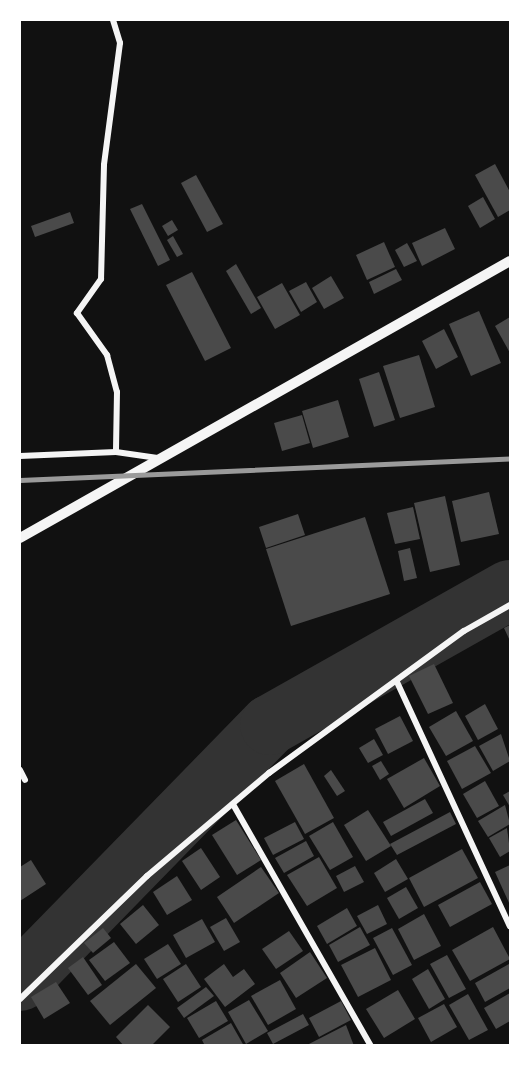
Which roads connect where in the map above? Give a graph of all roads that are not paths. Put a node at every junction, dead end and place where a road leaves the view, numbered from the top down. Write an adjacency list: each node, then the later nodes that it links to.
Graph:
1 (113, 20): 3 (street)
2 (510, 261): 5 (street)
3 (116, 452): 4 (street); 5 (street)
4 (20, 456)
5 (165, 459): 6 (street)
6 (20, 538)
7 (510, 605): 8 (street)
8 (396, 682): 11 (street); 12 (street)
9 (20, 770): 10 (street)
10 (25, 780)
11 (234, 806): 13 (street); 14 (street)
12 (510, 926)
13 (20, 999)
14 (371, 1046)

